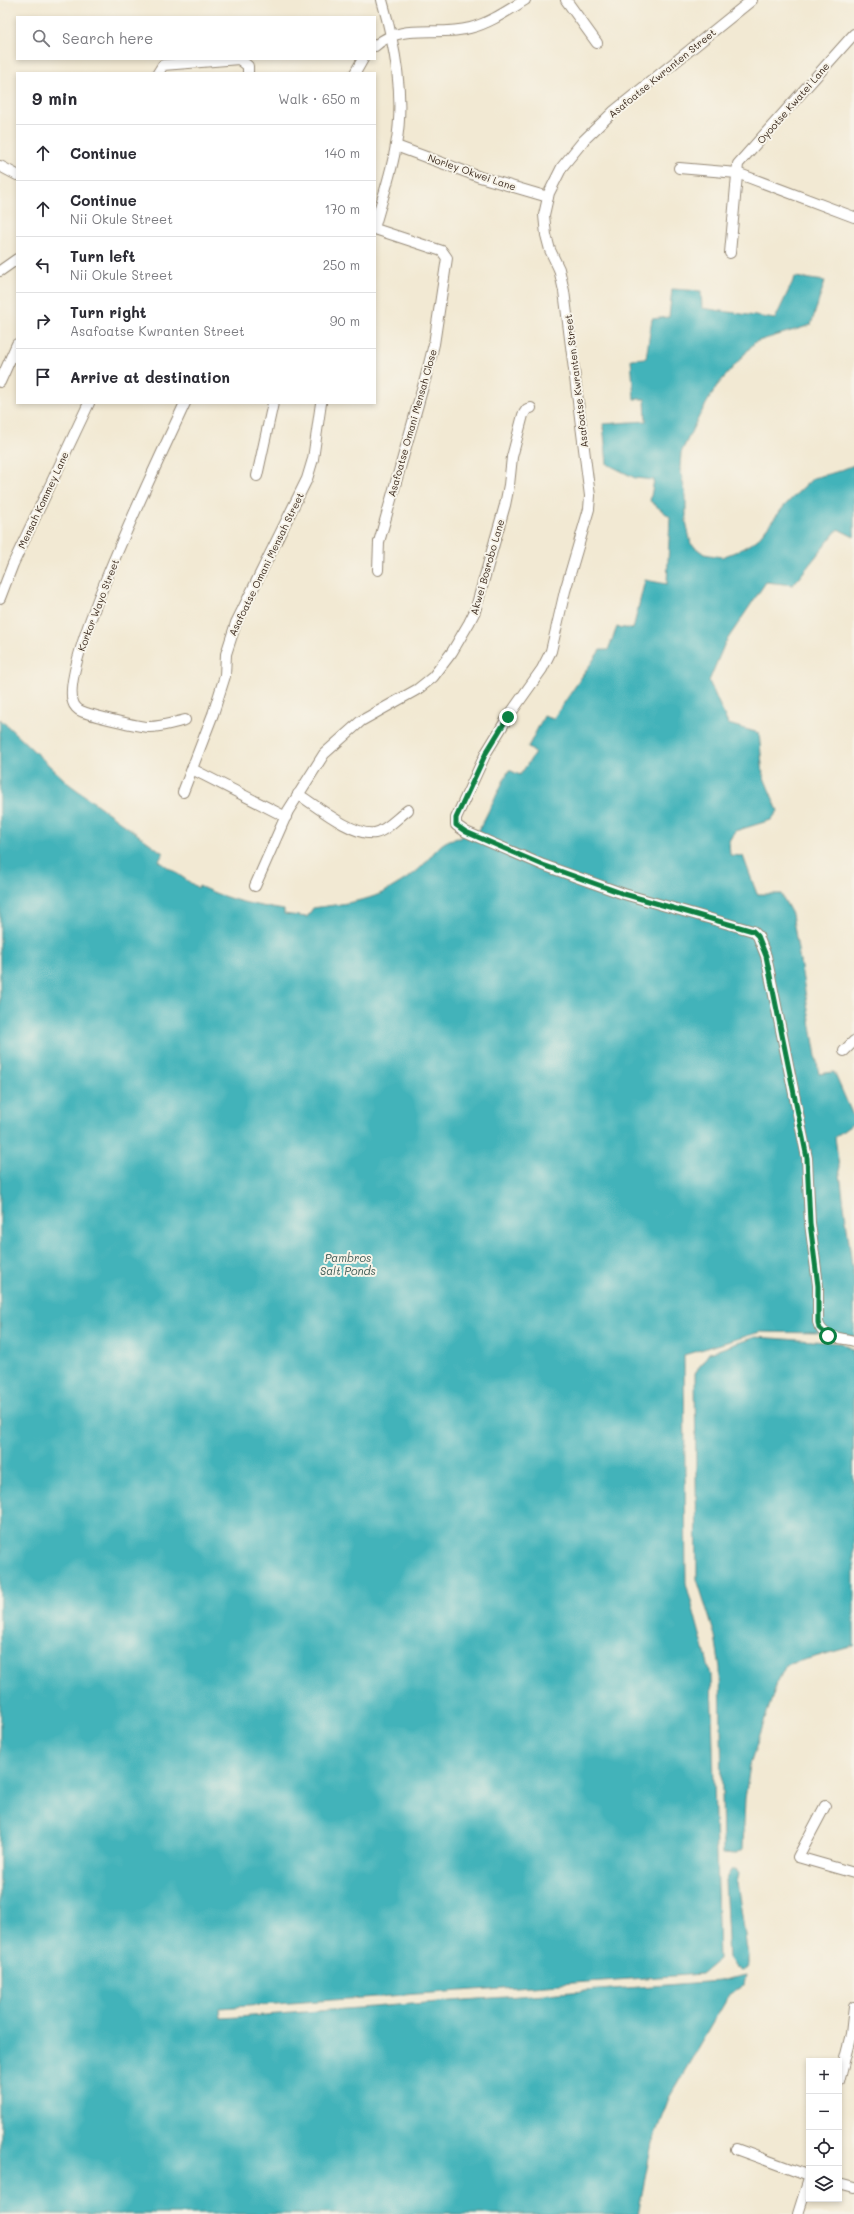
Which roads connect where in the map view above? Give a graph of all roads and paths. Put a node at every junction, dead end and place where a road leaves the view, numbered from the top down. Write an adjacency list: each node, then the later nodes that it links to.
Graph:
1 (382, 0): 5 (street)
2 (525, 0): 5 (street)
3 (566, 0): 7 (street)
4 (752, 0): 20 (street, Asafoatse Kwranten Street)
5 (392, 34): 8 (street); 15 (street)
6 (854, 34): 19 (street, Oyootse Kwatei Lane)
7 (597, 43)
8 (376, 45)
9 (239, 60): 13 (street)
10 (239, 60): 12 (street)
11 (362, 60): 14 (street)
12 (161, 69)
13 (248, 72)
14 (356, 72)
15 (396, 146): 20 (street, Norley Okwei Lane); 22 (street)
16 (0, 166): 18 (street)
17 (679, 168): 19 (street)
18 (16, 174)
19 (737, 174): 21 (street); 24 (street, Oyootse Kwatei Lane)
20 (548, 197): 46 (street, Asafoatse Kwranten Street)
21 (854, 217)
22 (376, 221)
23 (376, 229): 35 (street, Asafoatse Omani Mensah Close)
24 (730, 253)
25 (16, 261): 26 (street)
26 (0, 271)
27 (16, 346): 28 (street)
28 (0, 382)
29 (89, 404): 36 (street, Mensah Kommey Lane)
30 (185, 404): 37 (street, Korkor Wayo Street)
31 (272, 404): 34 (street)
32 (321, 404): 38 (street, Asafoatse Omani Mensah Street)
33 (531, 408): 40 (street, Akwei Bosrobo Lane)
34 (257, 476)
35 (378, 570)
36 (0, 598)
37 (185, 720)
38 (192, 769): 39 (street, Asafoatse Omani Mensah Street); 42 (street)
39 (183, 792)
40 (298, 794): 41 (street); 42 (street, Akwei Bosrobo Lane)
41 (408, 810)
42 (286, 817): 43 (street, Akwei Bosrobo Lane)
43 (255, 886)
44 (854, 1041): 45 (street)
45 (844, 1051)
46 (854, 1341)
47 (825, 1806): 48 (street)
48 (854, 1873)
49 (854, 2007): 50 (street)
50 (842, 2069)
51 (736, 2149): 52 (street)
52 (806, 2177)
53 (842, 2185): 55 (street)
54 (806, 2188): 56 (street)
55 (854, 2188)
56 (798, 2214)

